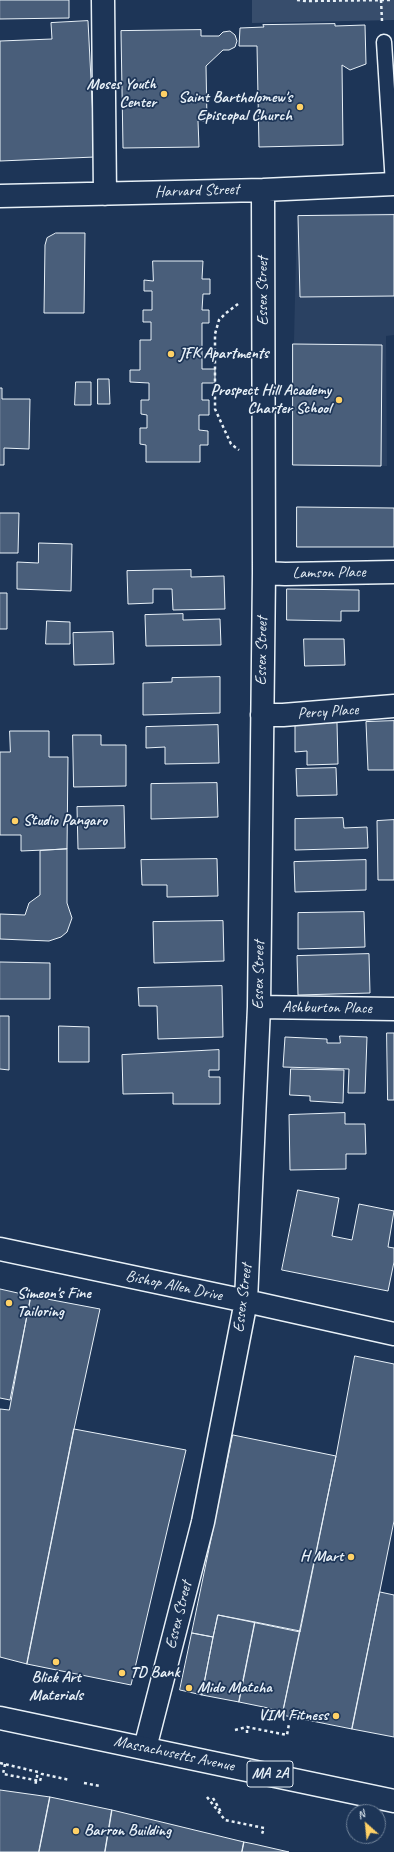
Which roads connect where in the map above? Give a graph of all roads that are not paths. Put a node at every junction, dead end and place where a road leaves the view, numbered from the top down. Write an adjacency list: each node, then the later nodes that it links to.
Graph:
1 (103, 0): 5 (street)
2 (384, 42): 3 (lane)
3 (394, 184): 4 (street, Harvard Street)
4 (263, 190): 5 (street, Harvard Street); 7 (street, Essex Street)
5 (105, 194): 6 (street, Harvard Street)
6 (0, 196)
7 (264, 572): 8 (street, Lamson Place); 10 (street, Essex Street)
8 (394, 572)
9 (394, 706): 10 (street, Percy Place)
10 (262, 715): 11 (street, Essex Street)
11 (259, 1007): 12 (street, Ashburton Place); 14 (street, Essex Street)
12 (394, 1010)
13 (0, 1249): 14 (street, Bishop Allen Drive)
14 (246, 1301): 15 (street, Bishop Allen Drive); 17 (street, Essex Street)
15 (394, 1334)
16 (0, 1718): 17 (street, Massachusetts Avenue / MA 2A)
17 (145, 1748): 18 (street, Massachusetts Avenue / MA 2A)
18 (394, 1801)

